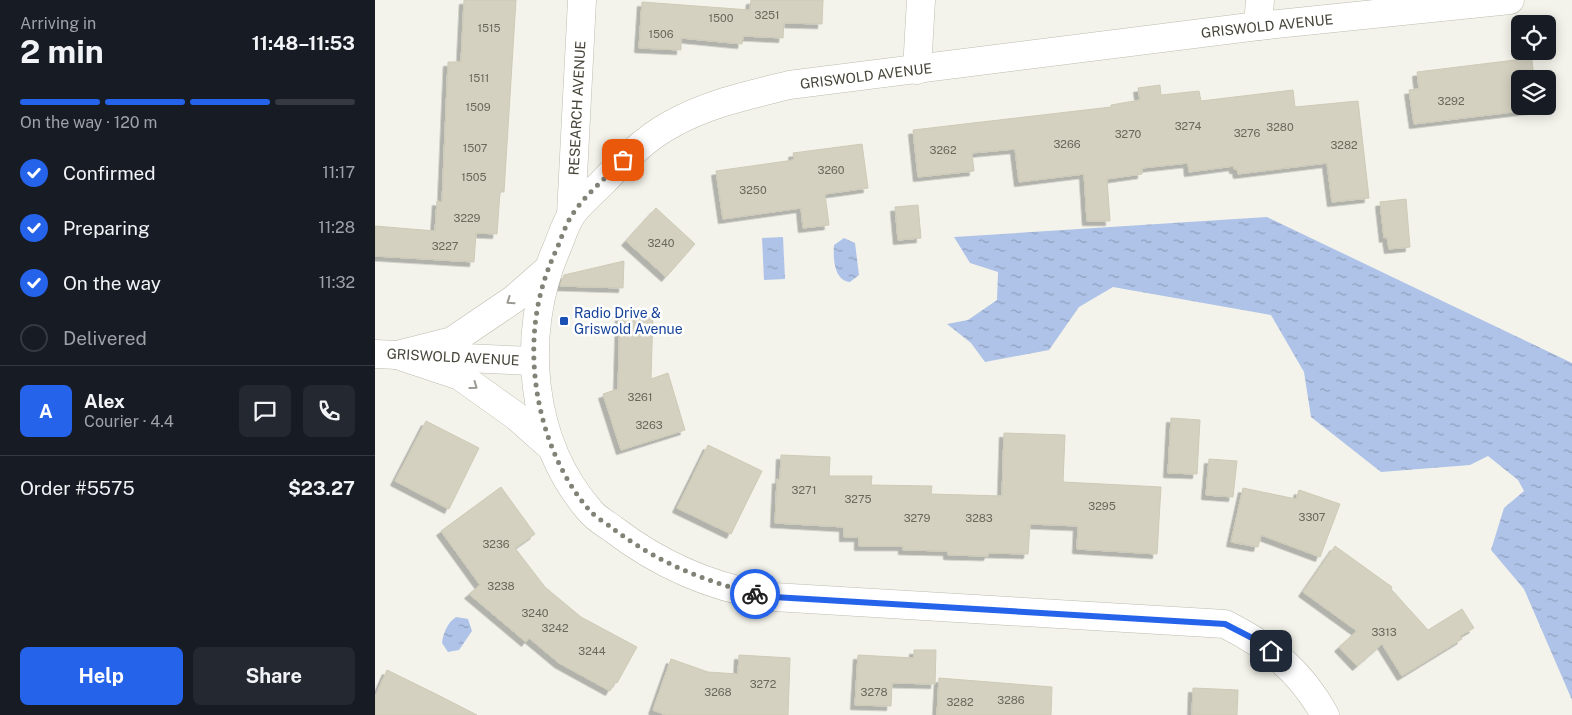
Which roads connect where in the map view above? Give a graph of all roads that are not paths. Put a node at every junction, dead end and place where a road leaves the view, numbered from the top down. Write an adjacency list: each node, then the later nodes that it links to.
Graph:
1 (582, 0): 6 (street, RESEARCH AVENUE)
2 (921, 0): 5 (street)
3 (1510, 0): 4 (street, GRISWOLD AVENUE)
4 (1259, 13): 5 (street, GRISWOLD AVENUE)
5 (917, 70): 6 (street, GRISWOLD AVENUE)
6 (571, 215): 7 (street, GRISWOLD AVENUE)
7 (547, 270): 8 (street, one-way to 8); 9 (street, GRISWOLD AVENUE)
8 (386, 354): 9 (street, GRISWOLD AVENUE); 10 (street, one-way to 10)
9 (533, 361): 10 (street)
10 (552, 448): 11 (street)
11 (1325, 715)

